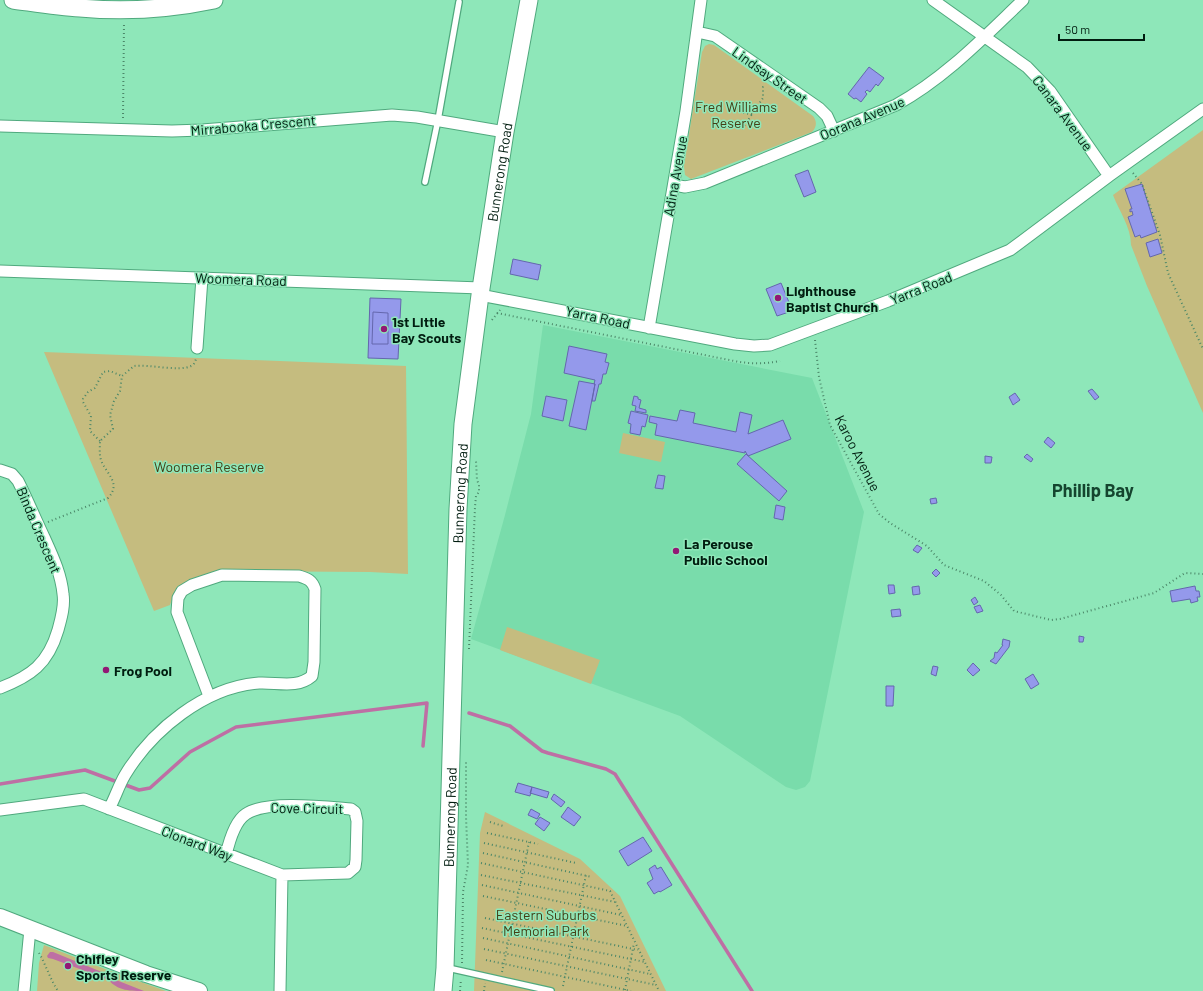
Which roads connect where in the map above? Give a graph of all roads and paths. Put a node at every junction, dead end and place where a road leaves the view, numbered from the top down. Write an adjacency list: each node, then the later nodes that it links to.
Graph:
1 (13, 0): 2 (main road)
2 (214, 0)
3 (529, 0): 20 (main road, Bunnerong Road)
4 (701, 0): 9 (street, Adina Avenue)
5 (933, 0): 10 (street, Canara Avenue)
6 (1023, 0): 10 (street, Oorana Avenue)
7 (458, 2): 15 (lane)
8 (124, 20): 18 (path)
9 (697, 32): 11 (street, Lindsay Street); 24 (street, Adina Avenue)
10 (986, 36): 19 (street, Oorana Avenue); 22 (street, Canara Avenue)
11 (771, 75): 14 (path); 19 (street, Lindsay Street)
12 (731, 103): 14 (path)
13 (1203, 109): 21 (street, Yarra Road)
14 (752, 114): 17 (path)
15 (438, 120): 18 (street, Mirrabooka Crescent); 20 (street, Mirrabooka Crescent); 23 (lane)
16 (0, 126): 18 (street, Mirrabooka Crescent)
17 (742, 129)
18 (123, 130)
19 (834, 131): 24 (street, Oorana Avenue)
20 (505, 132): 27 (main road, Bunnerong Road)
21 (1126, 164): 22 (street, Yarra Road); 34 (path)
22 (1109, 176): 32 (street, Yarra Road)
23 (425, 182)
24 (674, 185): 31 (street, Adina Avenue)
25 (0, 271): 26 (street, Woomera Road)
26 (202, 278): 27 (street, Woomera Road); 33 (street)
27 (481, 291): 28 (street, Yarra Road); 99 (main road, Bunnerong Road)
28 (501, 299): 29 (path); 31 (street, Yarra Road)
29 (497, 313): 30 (path); 35 (path)
30 (490, 322)
31 (649, 328): 32 (street, Yarra Road)
32 (814, 328): 41 (path, Karoo Avenue)
33 (197, 348): 36 (path)
34 (1203, 349)
35 (780, 361)
36 (122, 376): 37 (path); 37 (path)
37 (100, 441): 40 (path)
38 (476, 458): 42 (path)
39 (2, 470): 40 (street, Binda Crescent)
40 (39, 526): 43 (street, Binda Crescent)
41 (1203, 574)
42 (469, 650)
43 (0, 688)
44 (209, 696): 44 (street); 46 (street)
45 (466, 758): 99 (path)
46 (109, 809): 47 (street, Clonard Way); 56 (street, Clonard Way)
47 (0, 810)
48 (490, 822): 49 (path)
49 (503, 826)
50 (487, 833): 51 (path)
51 (529, 842): 53 (path); 54 (path)
52 (484, 843): 54 (path)
53 (538, 844)
54 (527, 852): 57 (path); 58 (path)
55 (483, 853): 57 (path)
56 (226, 855): 62 (street, Clonard Way); 62 (street, Cove Circuit)
57 (525, 862): 60 (path); 63 (path)
58 (576, 862)
59 (481, 863): 60 (path)
60 (523, 872): 65 (path); 67 (path)
61 (481, 874): 65 (path)
62 (282, 875): 111 (street)
63 (586, 875): 64 (path); 67 (path)
64 (592, 877)
65 (521, 882): 68 (path); 70 (path)
66 (482, 885): 68 (path)
67 (584, 885): 70 (path); 71 (path)
68 (519, 893): 72 (path); 73 (path)
69 (482, 896): 72 (path)
70 (582, 896): 71 (path); 73 (path)
71 (615, 902): 74 (path)
72 (516, 903): 75 (path); 78 (path)
73 (580, 906): 74 (path); 75 (path)
74 (621, 915): 79 (path)
75 (578, 916): 79 (path); 83 (path)
76 (0, 917): 81 (street)
77 (485, 918): 78 (path)
78 (512, 923): 82 (path); 83 (path)
79 (627, 926): 85 (path)
80 (482, 928): 82 (path)
81 (30, 929): 108 (street); 110 (street)
82 (510, 934): 86 (path); 87 (path)
83 (574, 936): 87 (path); 89 (path)
84 (483, 938): 86 (path)
85 (635, 942): 89 (path); 90 (path)
86 (508, 944): 91 (path); 93 (path)
87 (571, 947): 93 (path); 94 (path)
88 (484, 949): 91 (path)
89 (633, 949): 90 (path); 94 (path)
90 (639, 950): 96 (path)
91 (506, 953): 97 (path); 98 (path)
92 (36, 955): 109 (path)
93 (569, 957): 98 (path); 100 (path)
94 (631, 959): 96 (path); 100 (path)
95 (486, 960): 97 (path)
96 (644, 962): 102 (path)
97 (503, 964): 101 (path); 103 (path)
98 (567, 966): 103 (path); 104 (path)
99 (453, 969): 112 (main road, Bunnerong Road); 113 (path); 114 (lane)
100 (629, 969): 102 (path); 104 (path)
101 (501, 973)
102 (650, 974): 105 (path)
103 (565, 977): 106 (path); 107 (path)
104 (627, 979): 105 (path); 107 (path)
105 (656, 985): 116 (path)
106 (563, 986)
107 (625, 990): 115 (path)
108 (24, 991)
109 (58, 991)
110 (199, 991)
111 (280, 991)
112 (443, 991)
113 (460, 991)
114 (551, 991)
115 (631, 991)
116 (658, 991)

